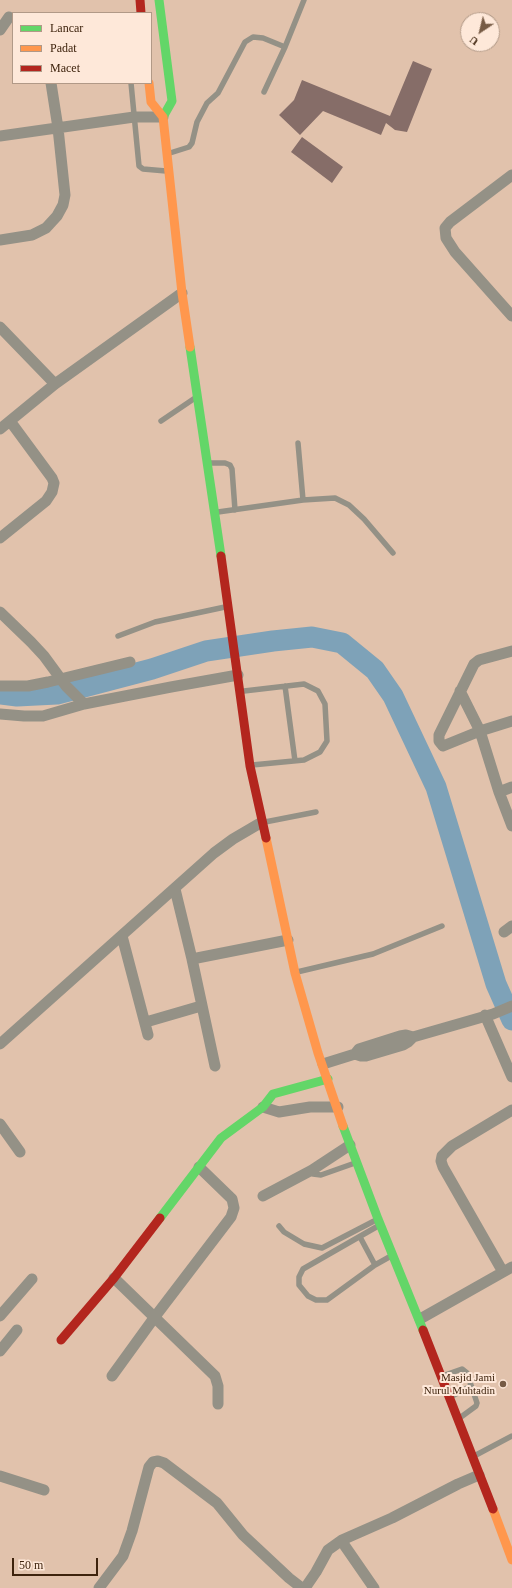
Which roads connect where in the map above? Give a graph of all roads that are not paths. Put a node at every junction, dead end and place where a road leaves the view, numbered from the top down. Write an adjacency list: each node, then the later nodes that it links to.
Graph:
1 (140, 0): 5 (main road)
2 (159, 0): 14 (main road)
3 (304, 0): 8 (lane)
4 (0, 10): 6 (street)
5 (140, 12)
6 (11, 18): 7 (street)
7 (0, 30)
8 (285, 47): 12 (lane); 17 (lane)
9 (51, 84): 15 (street)
10 (130, 84): 13 (lane)
11 (149, 84): 14 (main road)
12 (264, 92)
13 (134, 117): 14 (street); 15 (street); 18 (lane)
14 (163, 117): 17 (main road)
15 (58, 128): 16 (street); 20 (street)
16 (0, 136)
17 (168, 154): 18 (main road)
18 (170, 171): 21 (main road)
19 (512, 175): 22 (street)
20 (0, 240)
21 (182, 293): 24 (street); 25 (main road)
22 (512, 316)
23 (2, 333): 24 (street)
24 (55, 384): 26 (street)
25 (197, 397): 27 (lane); 30 (main road)
26 (10, 421): 28 (street); 34 (street)
27 (161, 421)
28 (0, 429)
29 (298, 443): 31 (lane)
30 (206, 464): 32 (lane); 33 (main road)
31 (303, 500): 32 (lane); 35 (lane)
32 (235, 510): 33 (lane)
33 (214, 512): 36 (main road)
34 (0, 538)
35 (393, 553)
36 (227, 607): 38 (lane); 41 (main road)
37 (0, 612): 42 (street)
38 (118, 636)
39 (512, 651): 45 (street)
40 (130, 662): 42 (street)
41 (238, 673): 46 (main road); 47 (street)
42 (63, 683): 43 (street); 47 (street)
43 (0, 686)
44 (285, 686): 46 (lane); 51 (lane); 51 (lane)
45 (460, 691): 50 (street); 50 (street)
46 (240, 692): 52 (main road)
47 (81, 701): 48 (street)
48 (0, 714)
49 (512, 720): 50 (street)
50 (480, 731): 54 (street)
51 (295, 761): 52 (lane)
52 (250, 766): 56 (main road)
53 (512, 787): 54 (street)
54 (499, 792): 57 (street)
55 (316, 812): 56 (lane)
56 (262, 822): 58 (street); 61 (main road)
57 (512, 826)
58 (175, 889): 60 (street); 62 (street)
59 (442, 926): 63 (lane)
60 (122, 936): 67 (street); 69 (street)
61 (288, 940): 62 (street); 63 (main road)
62 (192, 959): 64 (street)
63 (295, 973): 70 (main road)
64 (201, 1006): 67 (street); 71 (street)
65 (510, 1007): 66 (street)
66 (489, 1014): 70 (street); 72 (street)
67 (146, 1022): 68 (street)
68 (148, 1034)
69 (0, 1044)
70 (322, 1064): 73 (main road)
71 (215, 1066)
72 (512, 1077)
73 (328, 1078): 74 (main road); 75 (main road)
74 (263, 1107): 75 (street); 81 (main road)
75 (338, 1107): 78 (main road)
76 (512, 1110): 89 (street)
77 (0, 1124): 79 (street)
78 (350, 1145): 80 (main road); 82 (street)
79 (20, 1152)
80 (357, 1162): 82 (lane); 84 (main road)
81 (198, 1167): 90 (main road); 93 (street)
82 (310, 1171): 83 (street)
83 (263, 1196)
84 (379, 1222): 85 (lane); 86 (lane); 87 (main road)
85 (279, 1226)
86 (360, 1237): 88 (lane); 88 (lane)
87 (393, 1255): 88 (lane); 94 (main road)
88 (375, 1265)
89 (508, 1270): 94 (street)
90 (114, 1278): 93 (street); 96 (main road)
91 (32, 1279): 92 (street)
92 (0, 1316)
93 (154, 1318): 98 (street); 102 (street)
94 (420, 1319): 99 (main road)
95 (17, 1330): 97 (street)
96 (61, 1340)
97 (0, 1351)
98 (112, 1376)
99 (442, 1376): 100 (lane); 101 (main road)
100 (471, 1386): 101 (lane); 103 (lane)
101 (450, 1398): 103 (main road)
102 (218, 1404)
103 (458, 1419): 105 (main road)
104 (512, 1436): 105 (lane)
105 (472, 1456): 106 (main road)
106 (479, 1475): 109 (street); 110 (main road)
107 (0, 1476): 108 (street)
108 (44, 1490)
109 (342, 1540): 112 (street); 113 (street)
110 (512, 1560)
111 (99, 1588): 112 (street)
112 (303, 1588)
113 (374, 1588)

